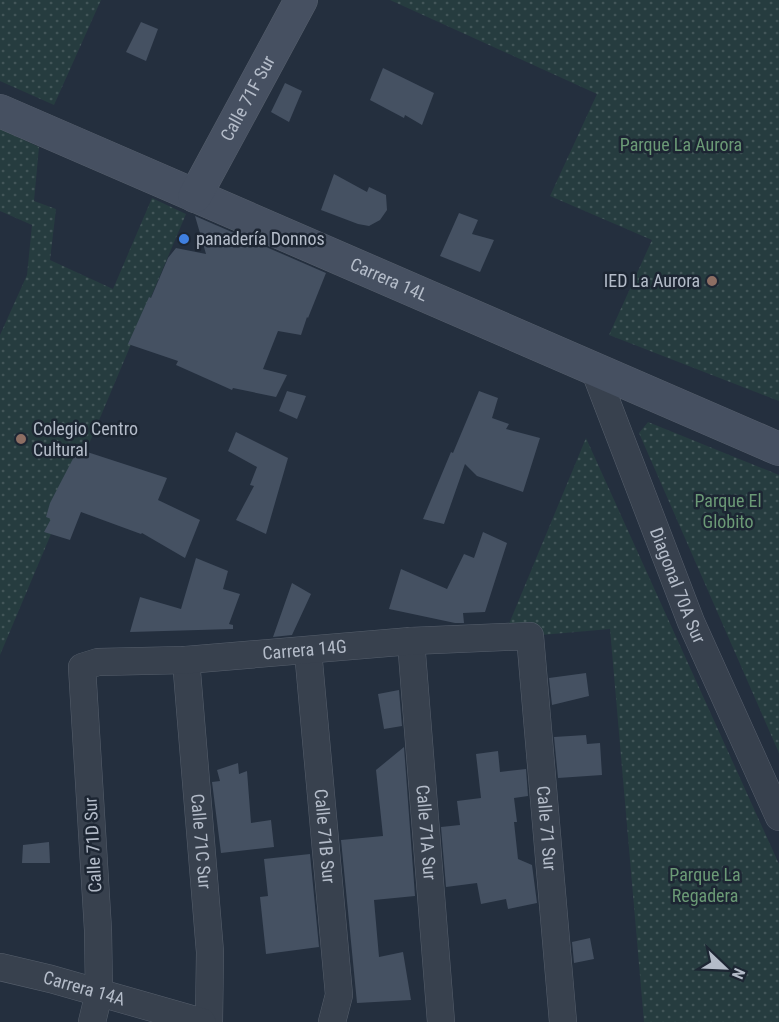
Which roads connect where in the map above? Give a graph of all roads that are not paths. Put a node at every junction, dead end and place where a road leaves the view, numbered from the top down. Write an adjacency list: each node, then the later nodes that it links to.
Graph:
1 (301, 0): 3 (street, Calle 71F Sur)
2 (0, 111): 3 (street, Carrera 14L)
3 (195, 196): 4 (street, Carrera 14L)
4 (594, 369): 5 (street, Carrera 14L); 11 (street, Diagonal 70A Sur)
5 (779, 449)
6 (530, 636): 7 (street, Carrera 14G); 19 (street, Calle 71 Sur)
7 (411, 641): 8 (street, Carrera 14G); 18 (street, Calle 71A Sur)
8 (308, 651): 9 (street, Carrera 14G); 17 (street, Calle 71B Sur)
9 (186, 660): 10 (street, Carrera 14G); 16 (street, Calle 71C Sur)
10 (82, 667): 13 (street, Calle 71D Sur)
11 (775, 809)
12 (0, 967): 13 (street, Carrera 14A)
13 (99, 993): 14 (street, Calle 71D Sur); 15 (street, Carrera 14A)
14 (92, 1022)
15 (202, 1022)
16 (209, 1022)
17 (332, 1022)
18 (441, 1022)
19 (563, 1022)

